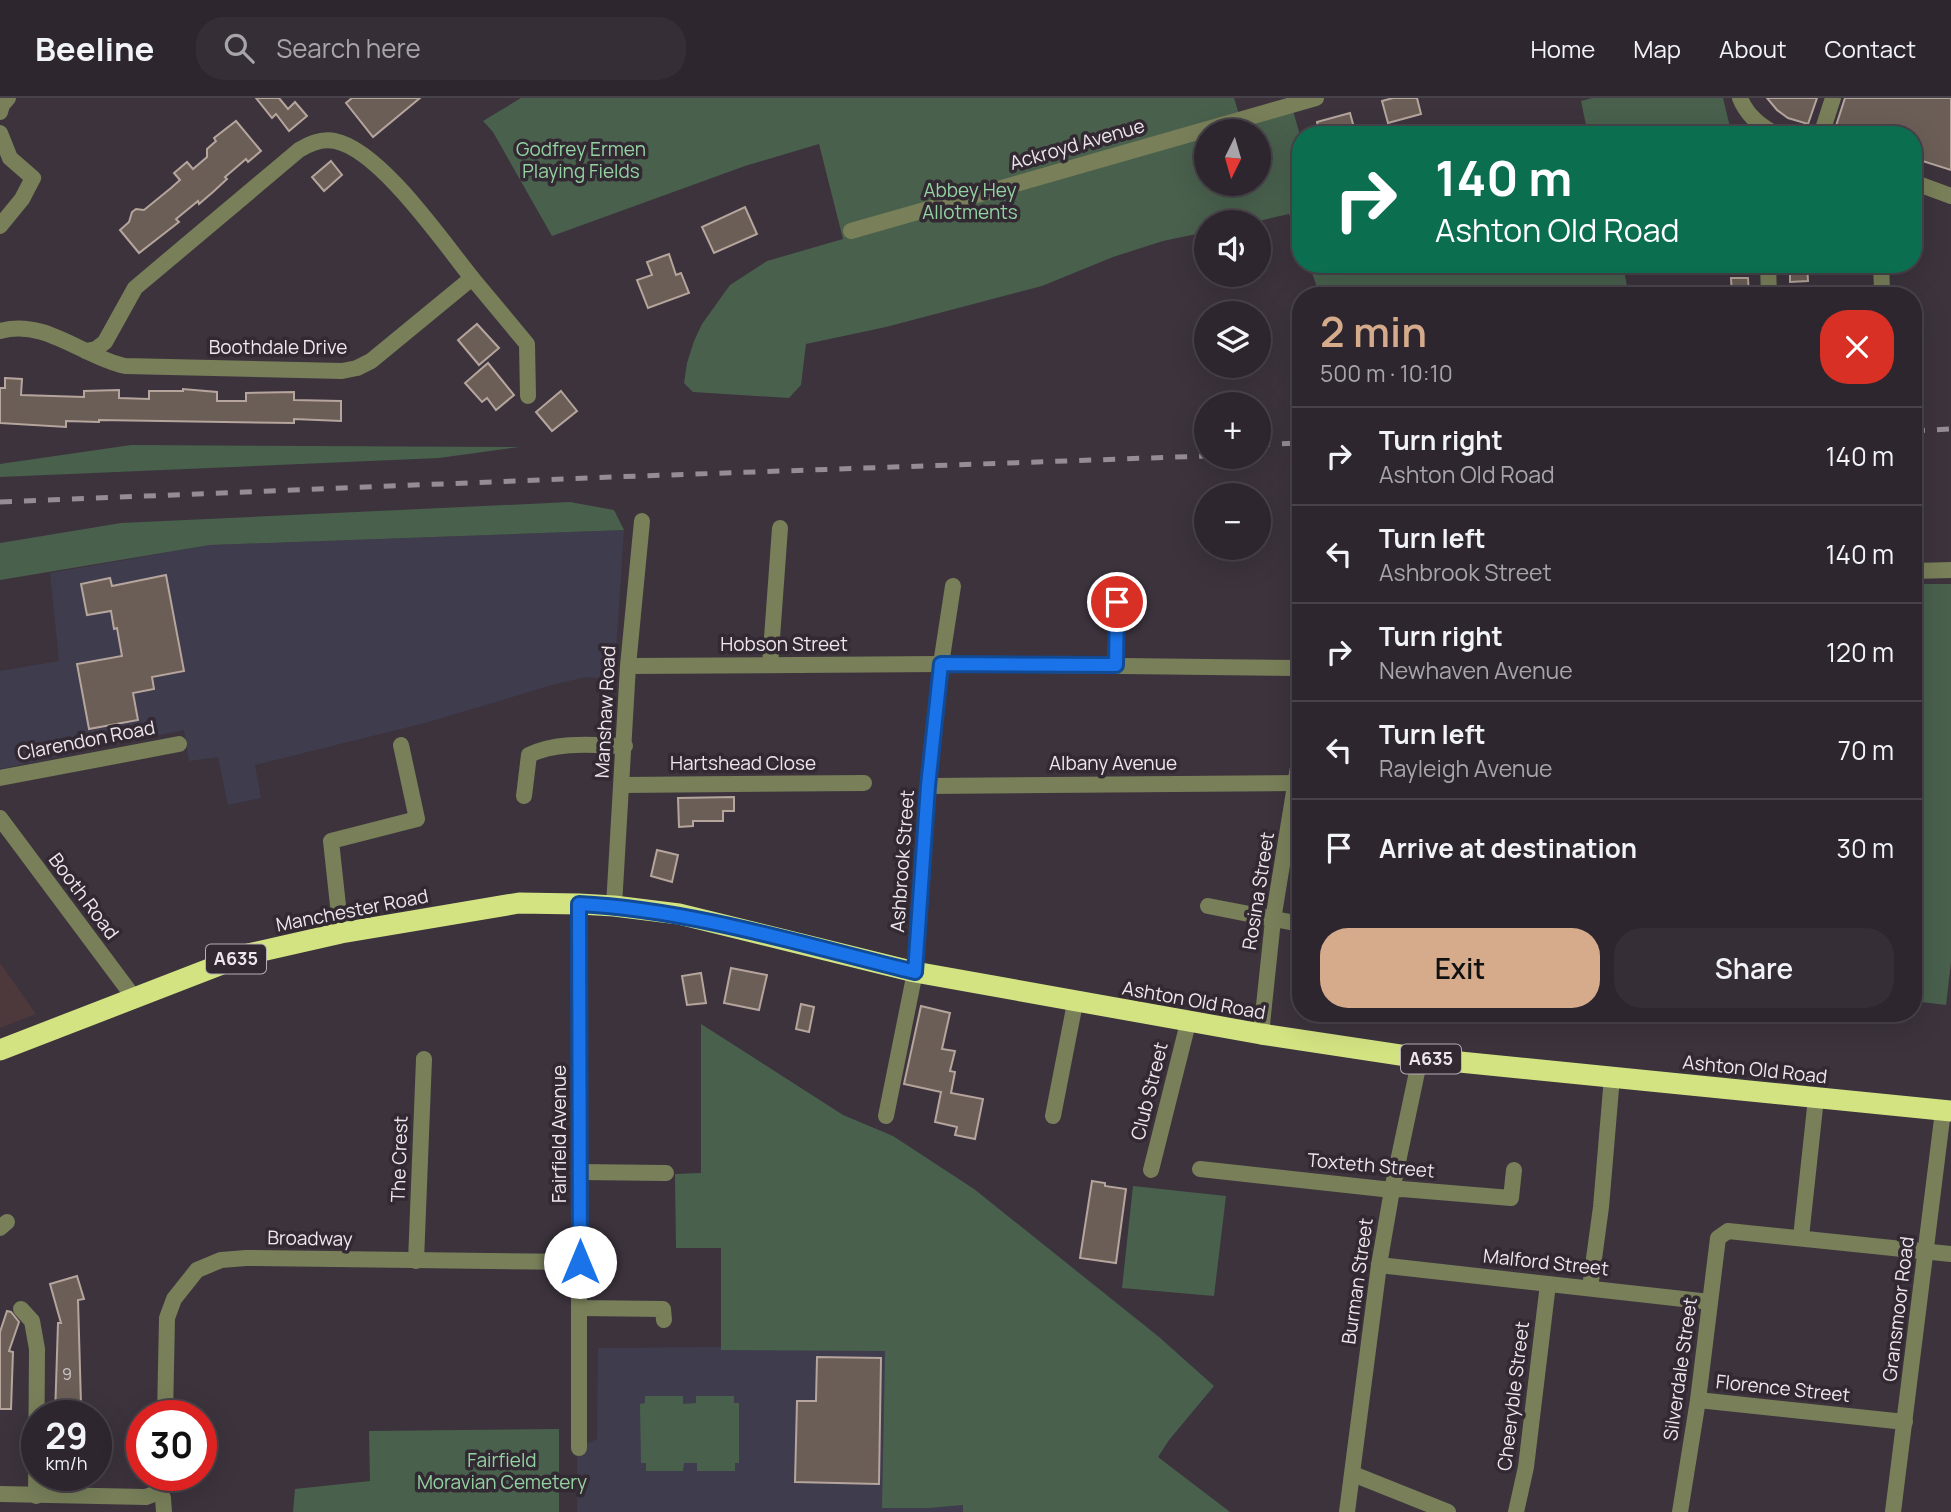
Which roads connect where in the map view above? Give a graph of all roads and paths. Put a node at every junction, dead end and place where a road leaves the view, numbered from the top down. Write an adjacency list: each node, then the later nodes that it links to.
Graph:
1 (8, 98): 5 (street)
2 (1316, 98): 12 (street, Ackroyd Avenue)
3 (1740, 98): 6 (street)
4 (1833, 98): 7 (street)
5 (0, 112)
6 (1763, 126)
7 (1824, 126)
8 (0, 133): 11 (street)
9 (1922, 185): 10 (street)
10 (1951, 196)
11 (0, 226)
12 (851, 231)
13 (472, 278): 15 (street, Boothdale Drive); 15 (street); 16 (street)
14 (7, 329): 15 (street, Boothdale Drive)
15 (86, 351)
16 (528, 396)
17 (642, 521): 26 (street, Manshaw Road)
18 (780, 528): 24 (street)
19 (1951, 570): 20 (street)
20 (1922, 571)
21 (1118, 581): 25 (street)
22 (953, 586): 23 (street, Ashbrook Street)
23 (941, 664): 24 (street, Hobson Street); 25 (street, Hobson Street); 35 (street, Ashbrook Street)
24 (770, 665): 26 (street, Hobson Street)
25 (1116, 665): 27 (street, Hobson Street)
26 (628, 666): 30 (street, Manshaw Road)
27 (1292, 668)
28 (179, 744): 31 (street, Clarendon Road)
29 (401, 745): 45 (street)
30 (625, 746): 34 (street, Manshaw Road); 36 (street)
31 (0, 778)
32 (864, 783): 34 (street, Hartshead Close)
33 (1292, 783): 35 (street, Albany Avenue)
34 (622, 785): 41 (street, Manshaw Road)
35 (928, 786): 46 (street, Ashbrook Street)
36 (524, 796)
37 (1292, 812): 43 (street, Rosina Street)
38 (0, 818): 47 (street, Booth Road)
39 (519, 903): 40 (highway, Ashton Old Road / A635); 45 (highway, Manchester Road / A635)
40 (579, 904): 41 (highway, Ashton Old Road / A635); 62 (street, Fairfield Avenue)
41 (614, 906): 46 (highway, Ashton Old Road / A635)
42 (1208, 906): 43 (street)
43 (1273, 920): 44 (street); 50 (street, Rosina Street)
44 (1292, 923)
45 (341, 933): 47 (highway, Manchester Road / A635)
46 (915, 972): 48 (highway, Ashton Old Road / A635); 57 (street, Ashbrook Street)
47 (135, 999): 51 (highway, Manchester Road / A635)
48 (1075, 1003): 49 (highway, Ashton Old Road / A635); 58 (street)
49 (1188, 1023): 50 (highway, Ashton Old Road / A635); 60 (street, Club Street)
50 (1261, 1034): 52 (highway, Ashton Old Road / A635)
51 (0, 1050)
52 (1420, 1058): 54 (highway, Ashton Old Road / A635); 64 (street, Burman Street)
53 (424, 1059): 68 (street, The Crest)
54 (1612, 1077): 55 (highway, Ashton Old Road / A635); 72 (street)
55 (1816, 1098): 56 (highway, Ashton Old Road / A635); 65 (street)
56 (1947, 1111): 66 (street, Gransmoor Road)
57 (886, 1116)
58 (1053, 1116)
59 (1199, 1169): 64 (street, Toxteth Street)
60 (1151, 1170)
61 (1514, 1170): 64 (street, Toxteth Street)
62 (580, 1172): 63 (street); 69 (street, Fairfield Avenue)
63 (666, 1173)
64 (1392, 1190): 70 (street, Burman Street)
65 (1801, 1237): 66 (street); 73 (street, Silverdale Street)
66 (1926, 1251): 67 (street); 79 (street, Gransmoor Road)
67 (1951, 1254)
68 (416, 1261): 69 (street, Broadway); 78 (street, Broadway)
69 (580, 1262): 74 (street, Fairfield Avenue)
70 (1379, 1265): 71 (street, Malford Street); 81 (street, Burman Street)
71 (1548, 1284): 72 (street, Malford Street); 88 (street, Cheeryble Street)
72 (1590, 1288): 73 (street, Malford Street)
73 (1710, 1302): 77 (street, Silverdale Street)
74 (580, 1308): 76 (street); 80 (street, Fairfield Avenue)
75 (22, 1309): 84 (street)
76 (664, 1320)
77 (1698, 1399): 79 (street, Florence Street); 89 (street, Silverdale Street)
78 (164, 1400)
79 (1905, 1422): 90 (street, Gransmoor Road)
80 (579, 1448)
81 (1353, 1474): 86 (street, Burman Street); 87 (street)
82 (159, 1492): 84 (street); 85 (street)
83 (0, 1494): 84 (street)
84 (39, 1501)
85 (164, 1512)
86 (1347, 1512)
87 (1448, 1512)
88 (1516, 1512)
89 (1680, 1512)
90 (1893, 1512)

